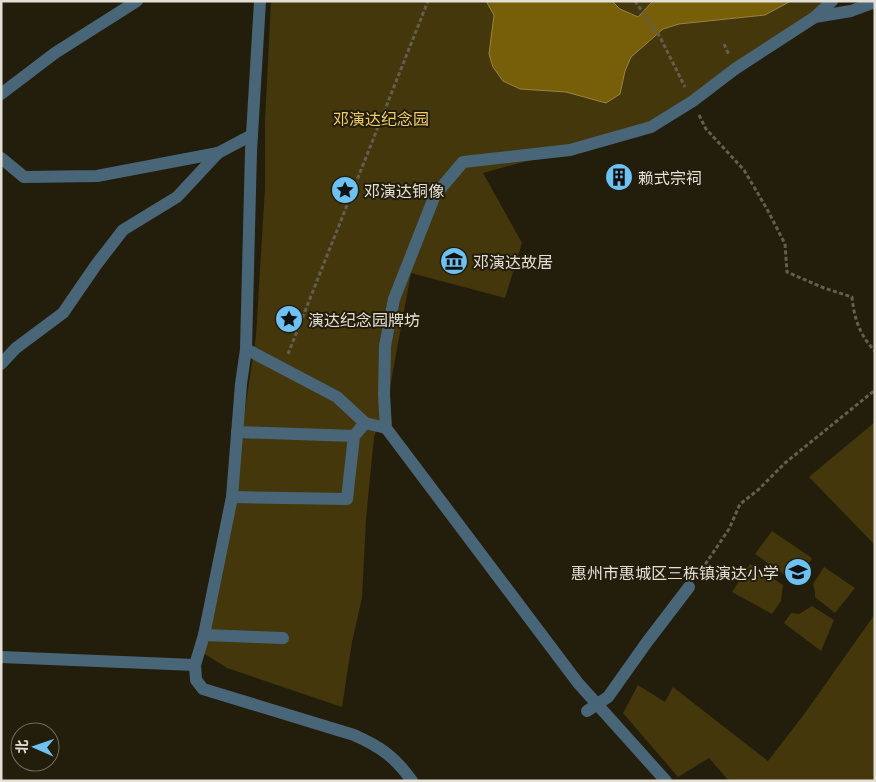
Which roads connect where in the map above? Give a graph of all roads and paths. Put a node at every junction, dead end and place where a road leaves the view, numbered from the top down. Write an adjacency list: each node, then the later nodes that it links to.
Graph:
1 (137, 1): 8 (street)
2 (260, 1): 10 (street)
3 (428, 1): 16 (path)
4 (635, 1): 9 (path)
5 (832, 1): 7 (street)
6 (875, 2): 7 (street)
7 (815, 18): 9 (street)
8 (1, 94)
9 (693, 101): 14 (path); 19 (street)
10 (252, 135): 11 (street); 13 (street)
11 (218, 153): 12 (street); 15 (street)
12 (1, 158)
13 (246, 349): 16 (street); 20 (street)
14 (875, 350)
15 (1, 364)
16 (283, 367): 18 (street)
17 (875, 390): 23 (path)
18 (365, 423): 19 (street); 21 (street)
19 (386, 428): 30 (street)
20 (237, 432): 21 (street); 22 (street)
21 (354, 436): 22 (street)
22 (232, 497): 24 (street)
23 (689, 587): 28 (street)
24 (204, 636): 25 (street); 27 (street)
25 (283, 638)
26 (1, 657): 27 (street)
27 (195, 665): 29 (street)
28 (587, 712)
29 (412, 781)
30 (666, 781)

